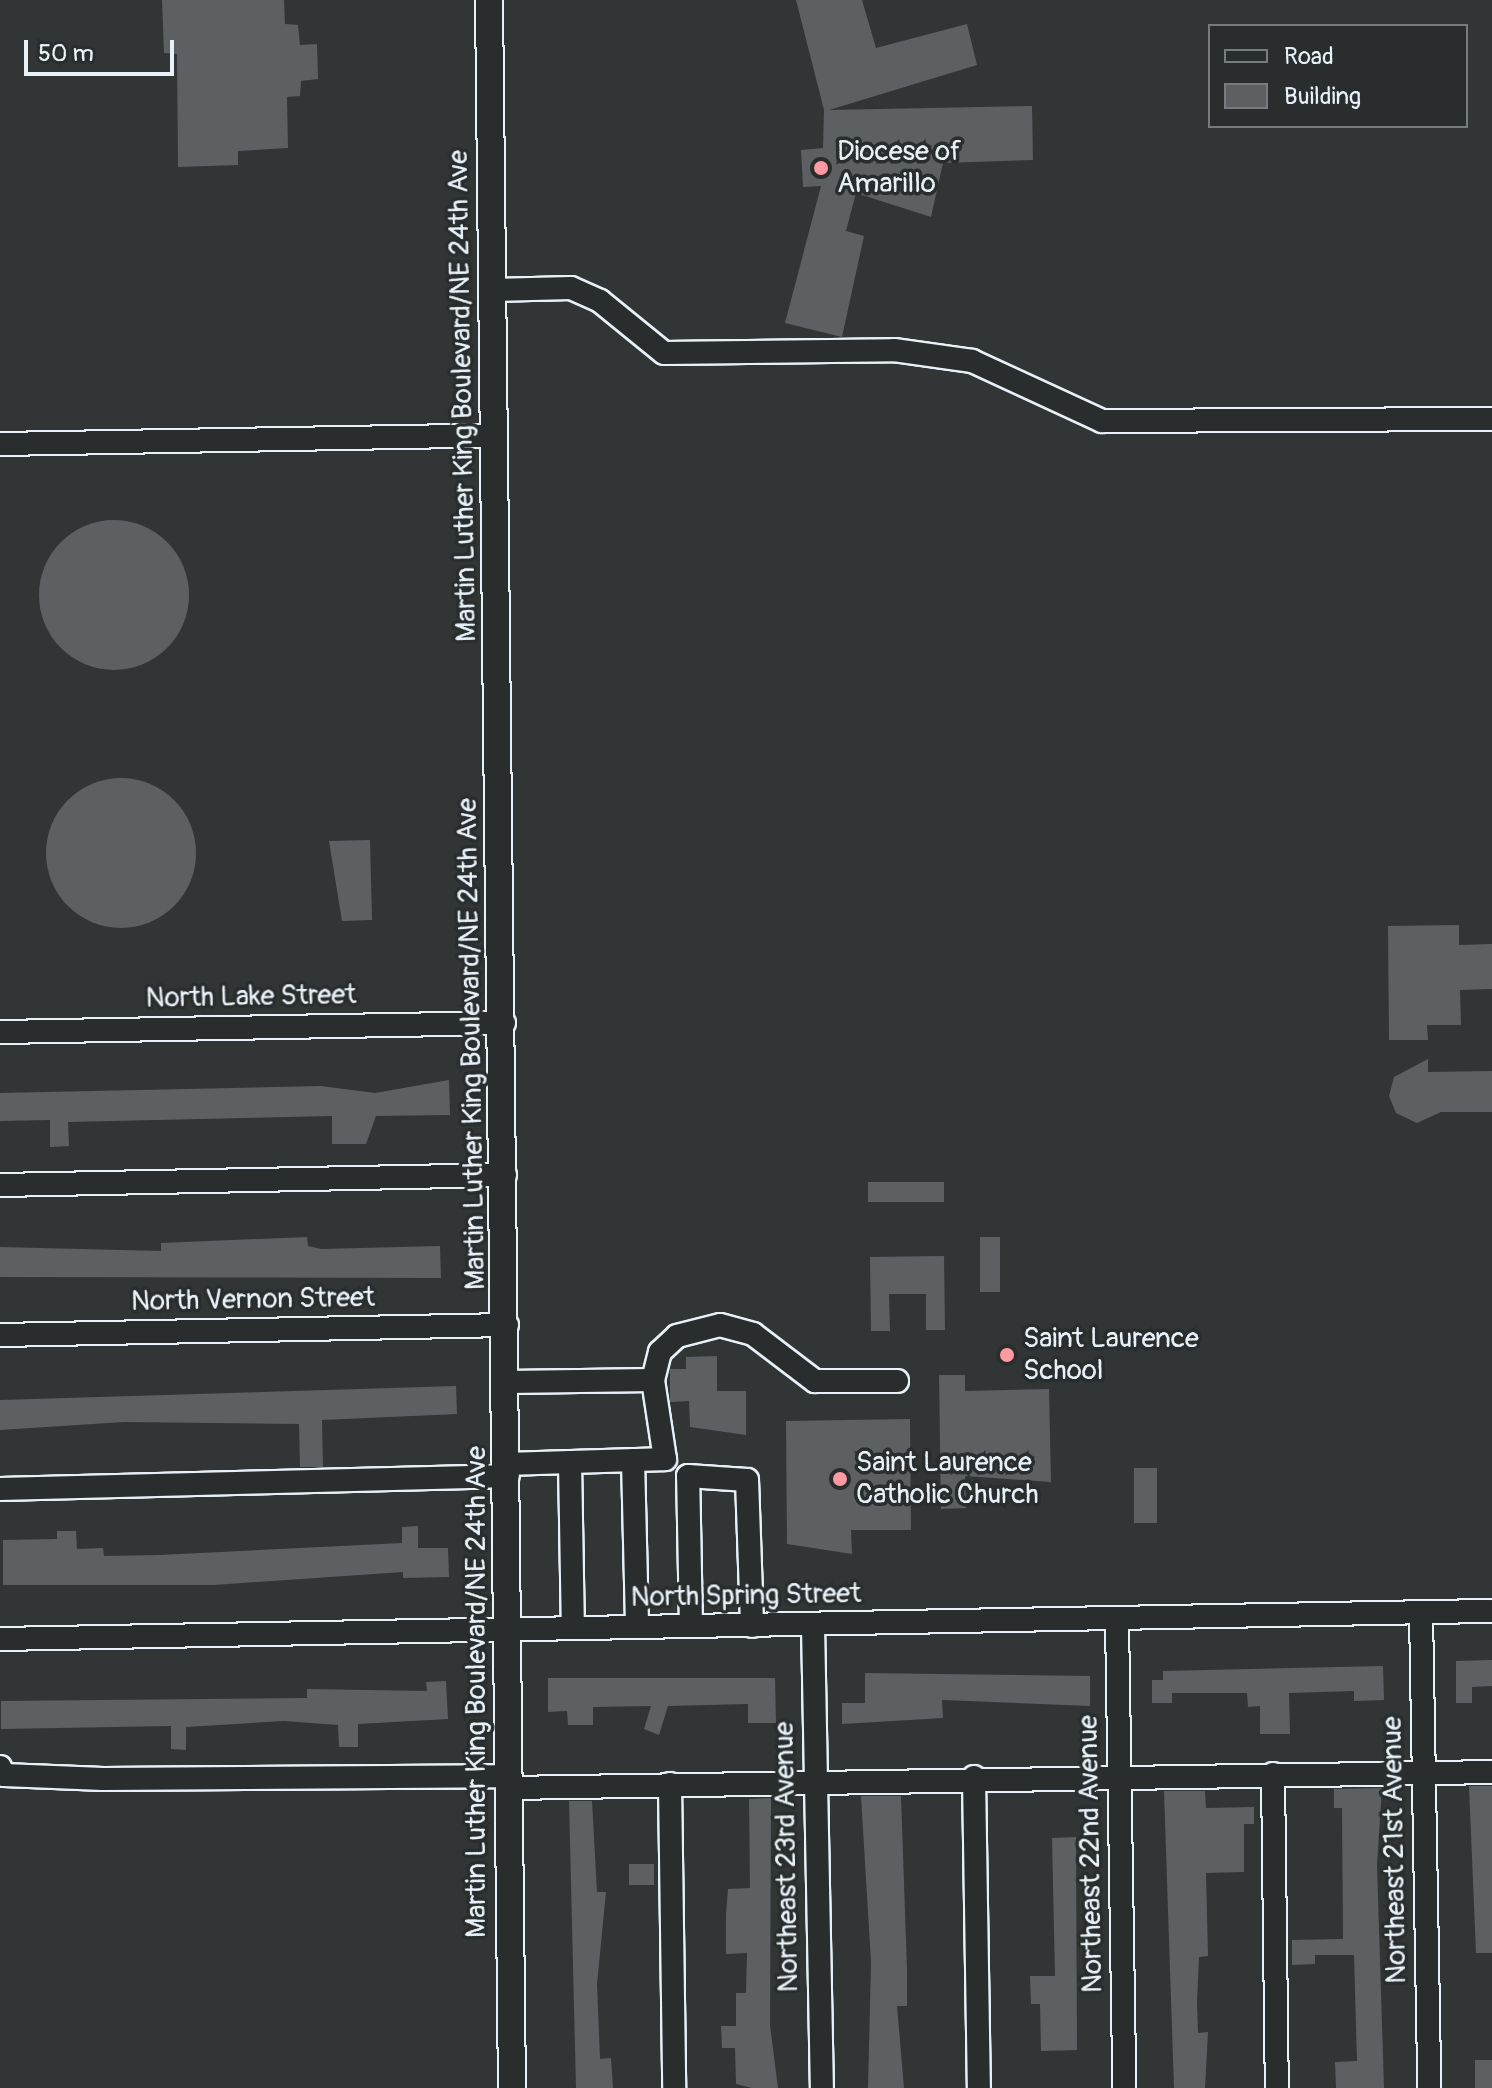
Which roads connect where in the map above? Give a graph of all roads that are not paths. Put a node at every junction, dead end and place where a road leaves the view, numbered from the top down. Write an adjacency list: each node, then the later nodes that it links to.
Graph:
1 (489, 0): 2 (main road, Martin Luther King Boulevard/NE 24th Ave)
2 (493, 290): 3 (street); 4 (main road, Martin Luther King Boulevard/NE 24th Ave)
3 (1492, 419)
4 (495, 435): 5 (street); 6 (main road, Martin Luther King Boulevard/NE 24th Ave)
5 (0, 444)
6 (504, 1023): 7 (street, North Lake Street); 8 (main road, Martin Luther King Boulevard/NE 24th Ave)
7 (0, 1032)
8 (505, 1175): 9 (street); 10 (main road, Martin Luther King Boulevard/NE 24th Ave)
9 (0, 1185)
10 (507, 1325): 11 (street, North Vernon Street); 14 (main road, Martin Luther King Boulevard/NE 24th Ave)
11 (0, 1335)
12 (653, 1380): 13 (street); 14 (street); 15 (street)
13 (897, 1381)
14 (507, 1382): 18 (main road, Martin Luther King Boulevard/NE 24th Ave)
15 (665, 1459): 16 (street); 19 (street)
16 (633, 1460): 17 (street); 27 (street)
17 (570, 1462): 18 (street); 28 (street)
18 (508, 1470): 20 (street); 29 (main road, Martin Luther King Boulevard/NE 24th Ave)
19 (688, 1476): 25 (street); 26 (street)
20 (0, 1489)
21 (1492, 1611): 22 (street, North Spring Street)
22 (1421, 1612): 23 (street, North Spring Street); 35 (street, Northeast 21st Avenue)
23 (1117, 1620): 24 (street, North Spring Street); 33 (street, Northeast 22nd Avenue)
24 (813, 1625): 26 (street, North Spring Street); 37 (street, Northeast 23rd Avenue)
25 (691, 1626): 26 (street, North Spring Street); 27 (street, North Spring Street)
26 (752, 1626)
27 (637, 1627): 28 (street, North Spring Street)
28 (573, 1628): 29 (street, North Spring Street)
29 (509, 1629): 30 (street, North Spring Street); 38 (main road, Martin Luther King Boulevard/NE 24th Ave)
30 (0, 1639)
31 (1, 1772): 38 (street)
32 (1492, 1772): 35 (street)
33 (1119, 1774): 34 (street); 36 (street); 44 (street, Northeast 22nd Avenue)
34 (1273, 1774): 35 (street); 45 (street)
35 (1424, 1774): 46 (street, Northeast 21st Avenue)
36 (974, 1777): 37 (street); 43 (street)
37 (816, 1781): 39 (street); 42 (street, Northeast 23rd Avenue)
38 (509, 1782): 39 (street); 40 (main road, Martin Luther King Boulevard/NE 24th Ave)
39 (670, 1784): 41 (street)
40 (512, 2088)
41 (674, 2088)
42 (822, 2088)
43 (979, 2088)
44 (1124, 2088)
45 (1277, 2088)
46 (1429, 2088)

